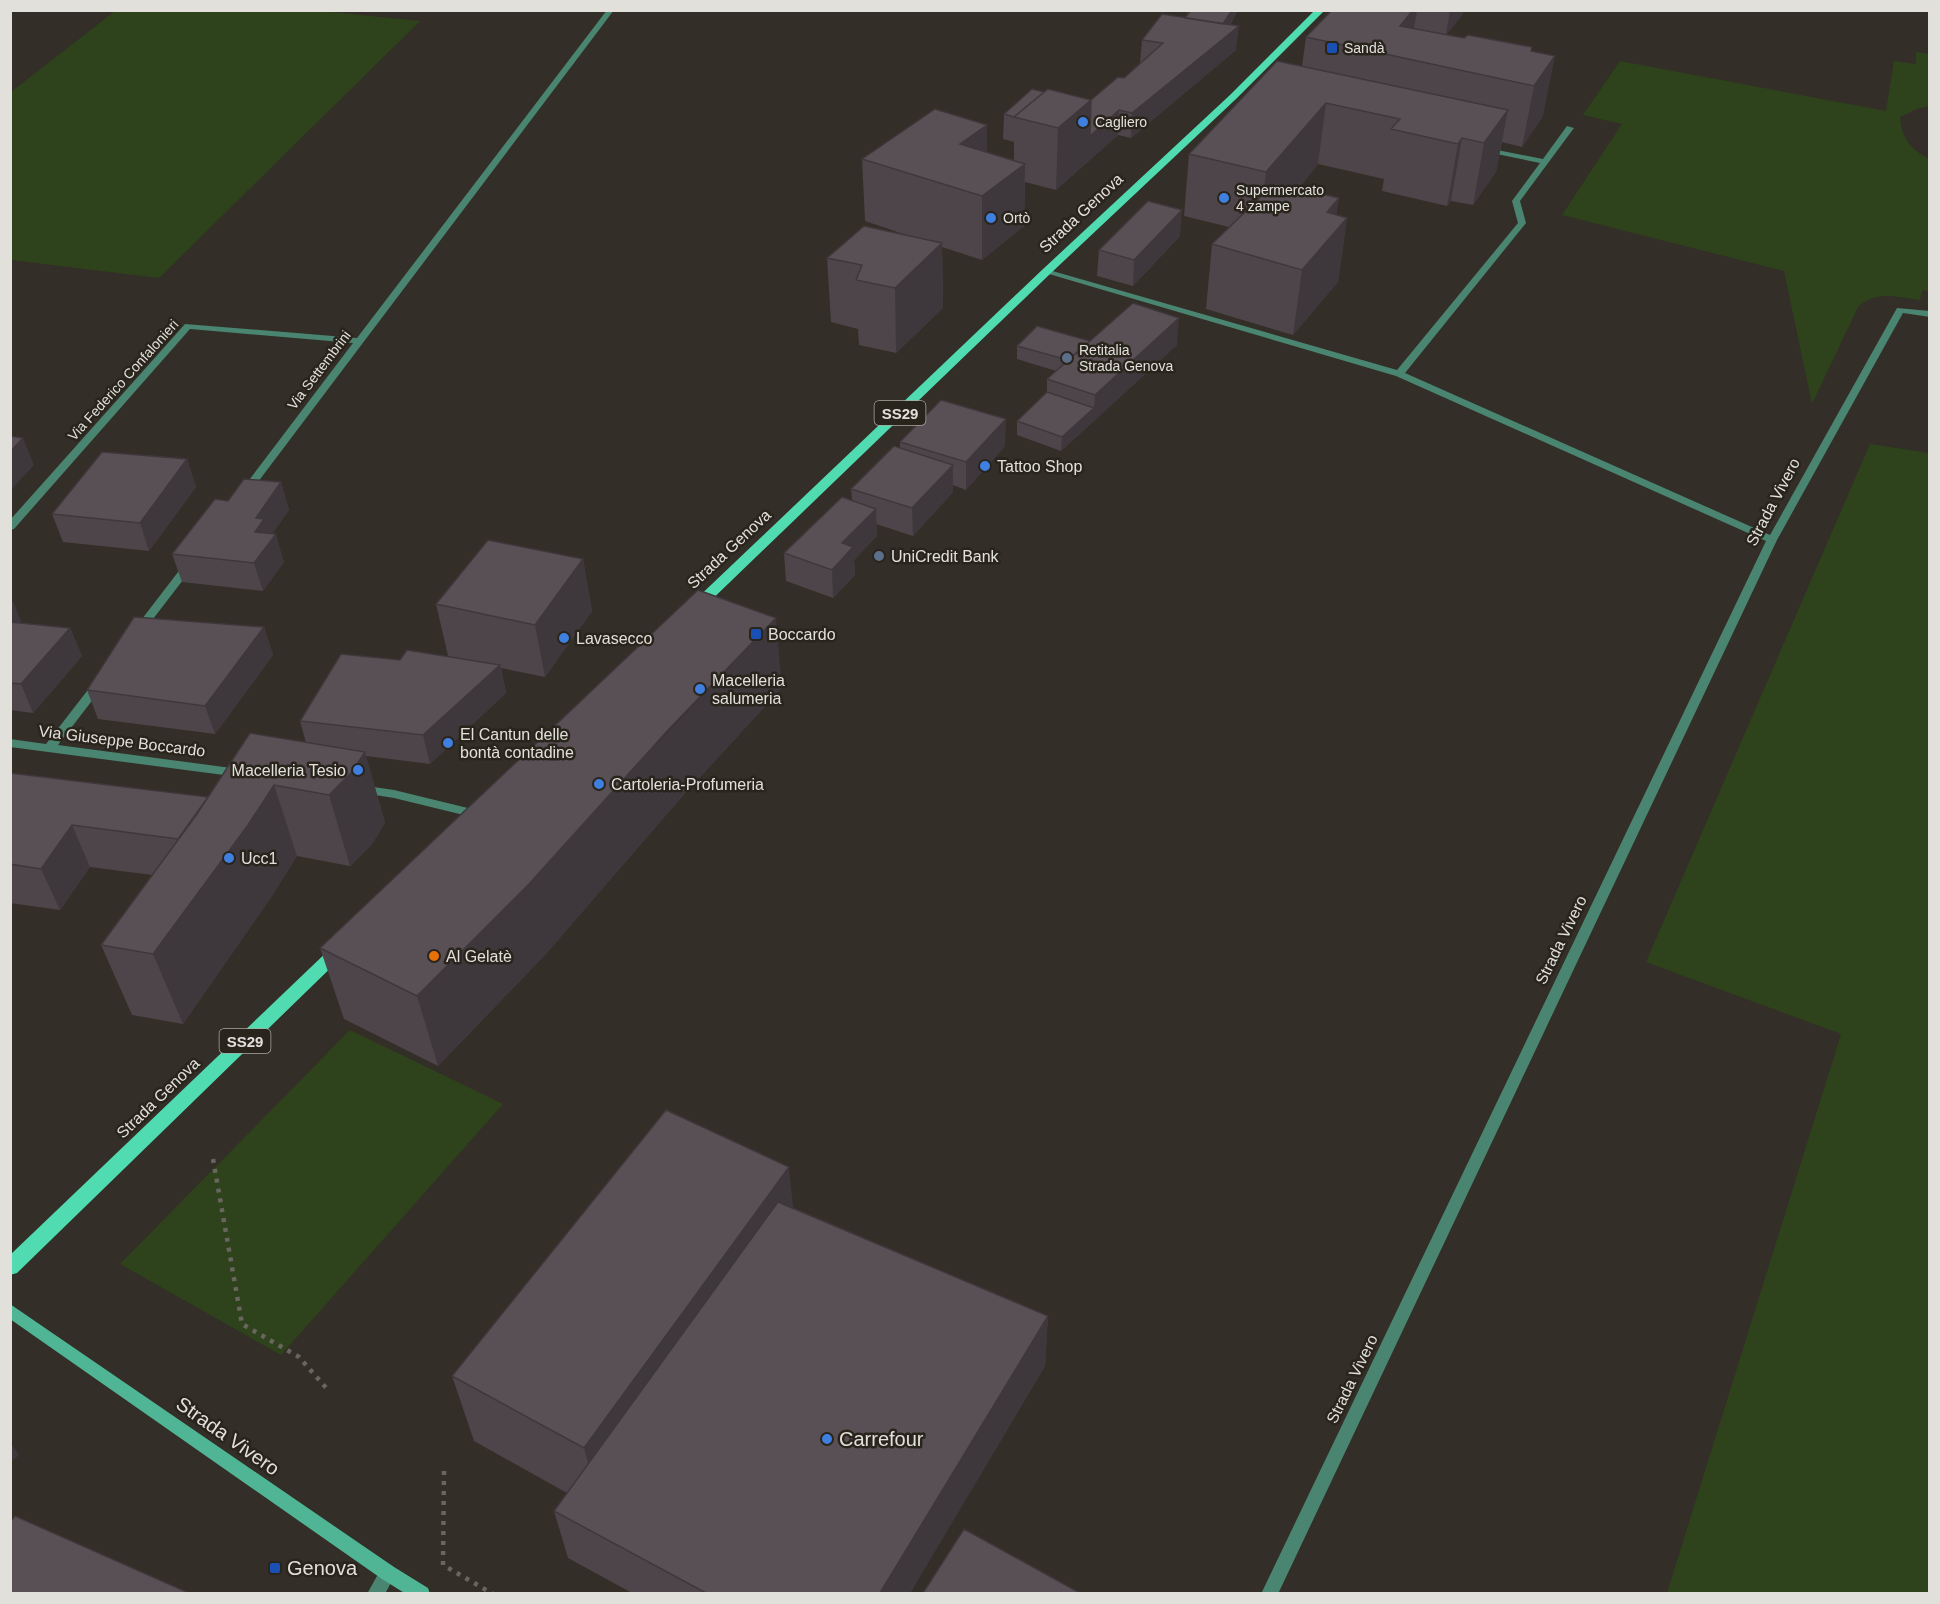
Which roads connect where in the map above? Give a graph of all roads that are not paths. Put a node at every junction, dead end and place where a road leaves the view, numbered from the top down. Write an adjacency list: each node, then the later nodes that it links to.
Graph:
1 (611, 10): 8 (street, Via Settembrini)
2 (1321, 10): 6 (main road, Strada Genova / SS29)
3 (1570, 128): 5 (street)
4 (1476, 148): 5 (street)
5 (1545, 162): 9 (street)
6 (1046, 272): 9 (street); 14 (main road, Strada Genova / SS29)
7 (1929, 314): 12 (street, Strada Vivero)
8 (360, 340): 10 (street, Via Settembrini); 11 (street, Via Federico Confalonieri)
9 (1399, 374): 12 (street)
10 (239, 500)
11 (10, 527)
12 (1772, 540): 29 (street, Strada Vivero)
13 (196, 556): 15 (street)
14 (684, 618)
15 (133, 638)
16 (106, 675): 18 (street)
17 (10, 743): 18 (street, Via Giuseppe Boccardo)
18 (50, 747): 19 (street, Via Giuseppe Boccardo)
19 (252, 775)
20 (346, 788): 21 (street)
21 (480, 810): 22 (main road)
22 (460, 830)
23 (352, 938): 24 (main road, Strada Genova / SS29)
24 (10, 1267)
25 (10, 1310): 26 (street, Strada Vivero)
26 (388, 1573): 27 (street); 28 (street, Strada Vivero)
27 (375, 1593)
28 (422, 1593)
29 (1269, 1593)

